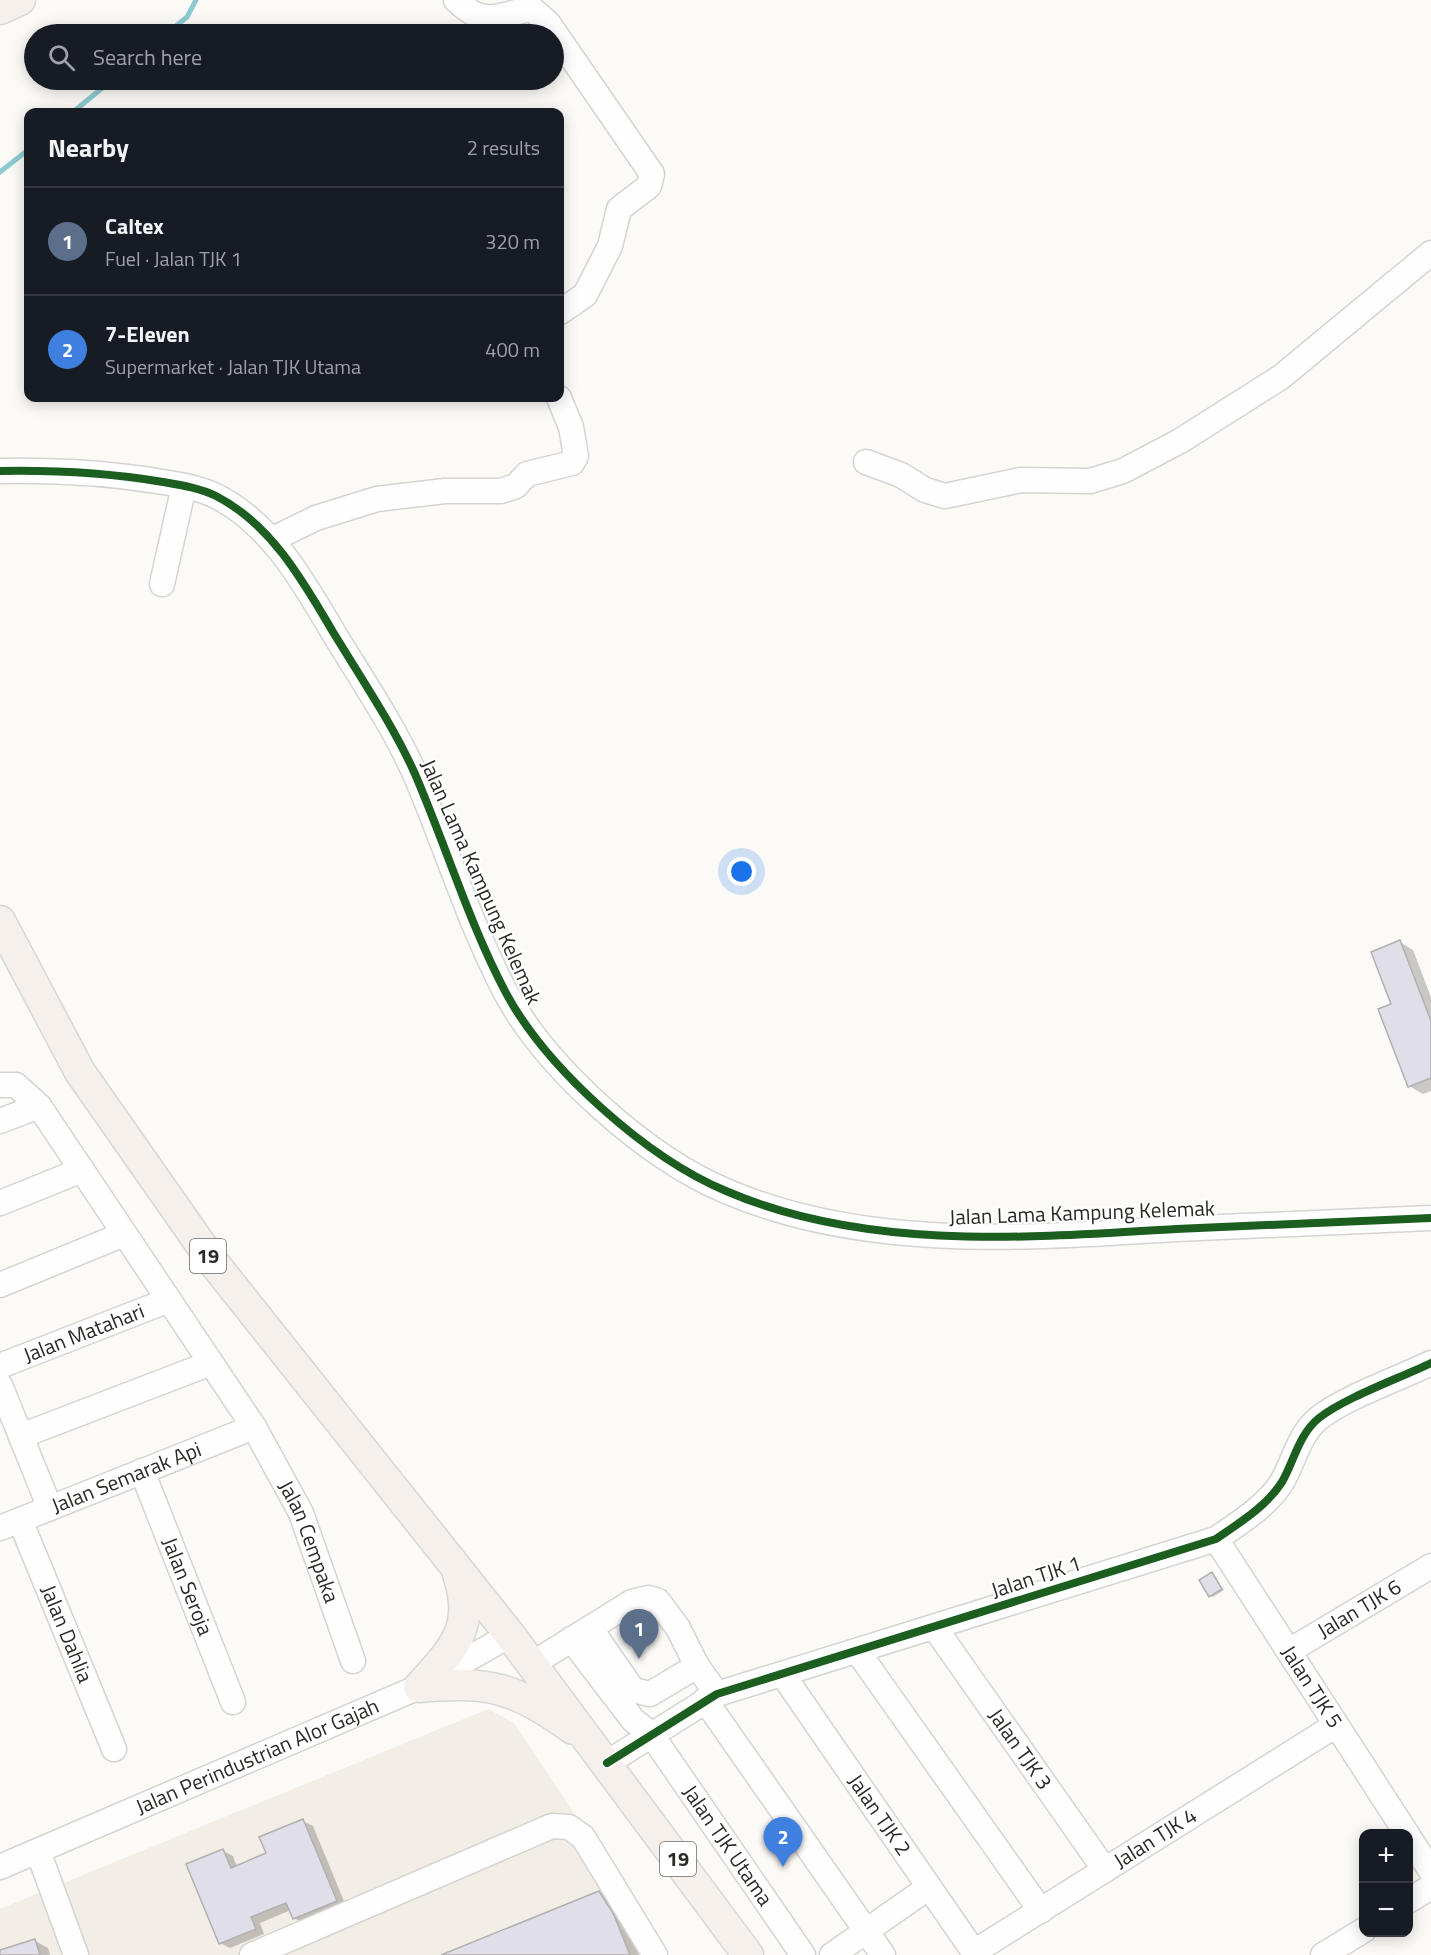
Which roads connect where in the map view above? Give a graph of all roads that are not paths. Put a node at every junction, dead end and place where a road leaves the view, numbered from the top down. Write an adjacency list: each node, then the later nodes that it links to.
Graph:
1 (20, 0): 3 (main road)
2 (456, 0): 4 (street)
3 (0, 9)
4 (548, 24)
5 (564, 47): 7 (street)
6 (1431, 253): 9 (street)
7 (564, 309)
8 (561, 402): 12 (street)
9 (866, 462)
10 (0, 471): 11 (street, Jalan Lama Kampung Kelemak)
11 (184, 486): 12 (street, Jalan Lama Kampung Kelemak); 13 (street)
12 (271, 540): 20 (street, Jalan Lama Kampung Kelemak)
13 (162, 584)
14 (0, 921): 34 (main road, 19)
15 (0, 1085): 16 (street, Jalan Cempaka)
16 (39, 1106): 17 (street); 18 (street, Jalan Cempaka)
17 (0, 1122)
18 (82, 1170): 19 (street); 21 (street, Jalan Cempaka)
19 (0, 1203)
20 (1431, 1218)
21 (124, 1234): 22 (street); 23 (street, Jalan Cempaka)
22 (0, 1286)
23 (169, 1300): 24 (street, Jalan Cempaka); 26 (street, Jalan Matahari)
24 (211, 1363): 28 (street, Jalan Cempaka); 29 (street)
25 (1431, 1363): 33 (street, Jalan TJK 1)
26 (0, 1366)
27 (0, 1385): 29 (street)
28 (254, 1427): 30 (street, Jalan Semarak Api); 41 (street, Jalan Cempaka)
29 (21, 1436): 31 (street)
30 (142, 1471): 31 (street, Jalan Semarak Api); 47 (street, Jalan Seroja)
31 (50, 1508): 32 (street, Jalan Semarak Api)
32 (10, 1524): 50 (street, Jalan Dahlia)
33 (1216, 1539): 36 (street, Jalan TJK 1); 40 (street, Jalan TJK 5)
34 (455, 1565): 38 (main road, 19); 45 (main road)
35 (1431, 1566): 40 (street, Jalan TJK 6)
36 (935, 1628): 39 (street, Jalan TJK 1); 56 (street, Jalan TJK 3)
37 (580, 1634): 42 (street); 43 (street); 43 (street); 49 (street, Jalan TJK Utama)
38 (510, 1635): 42 (main road, 19); 45 (street, Jalan Perindustrian Alor Gajah)
39 (858, 1652): 44 (street, Jalan TJK 1); 61 (street)
40 (1289, 1652): 48 (street, Jalan TJK 5)
41 (353, 1660)
42 (532, 1664): 51 (main road, 19)
43 (697, 1666): 46 (street)
44 (783, 1675): 46 (street, Jalan TJK 1); 58 (street, Jalan TJK 2)
45 (419, 1687): 51 (main road); 54 (street, Jalan Perindustrian Alor Gajah)
46 (711, 1697): 49 (street, Jalan TJK 1); 62 (street)
47 (233, 1702)
48 (1336, 1725): 52 (street, Jalan TJK 5); 56 (street, Jalan TJK 4)
49 (651, 1734): 51 (street, Jalan TJK 1); 69 (street, Jalan TJK Utama)
50 (114, 1749)
51 (600, 1754): 68 (main road, 19)
52 (1404, 1829)
53 (1413, 1843): 57 (street, Jalan TJK 5)
54 (38, 1851): 55 (street, Jalan Perindustrian Alor Gajah); 65 (street)
55 (0, 1867)
56 (1105, 1870): 61 (street, Jalan TJK 4)
57 (1431, 1870)
58 (929, 1887): 62 (street); 64 (street, Jalan TJK 2)
59 (1431, 1887): 60 (street)
60 (1413, 1898)
61 (1041, 1911): 64 (street, Jalan TJK 4)
62 (866, 1931): 70 (street); 71 (street)
63 (1359, 1933): 72 (street)
64 (975, 1954)
65 (76, 1955)
66 (252, 1955): 67 (street)
67 (655, 1955)
68 (748, 1955)
69 (802, 1955)
70 (832, 1955)
71 (883, 1955)
72 (1323, 1955)

